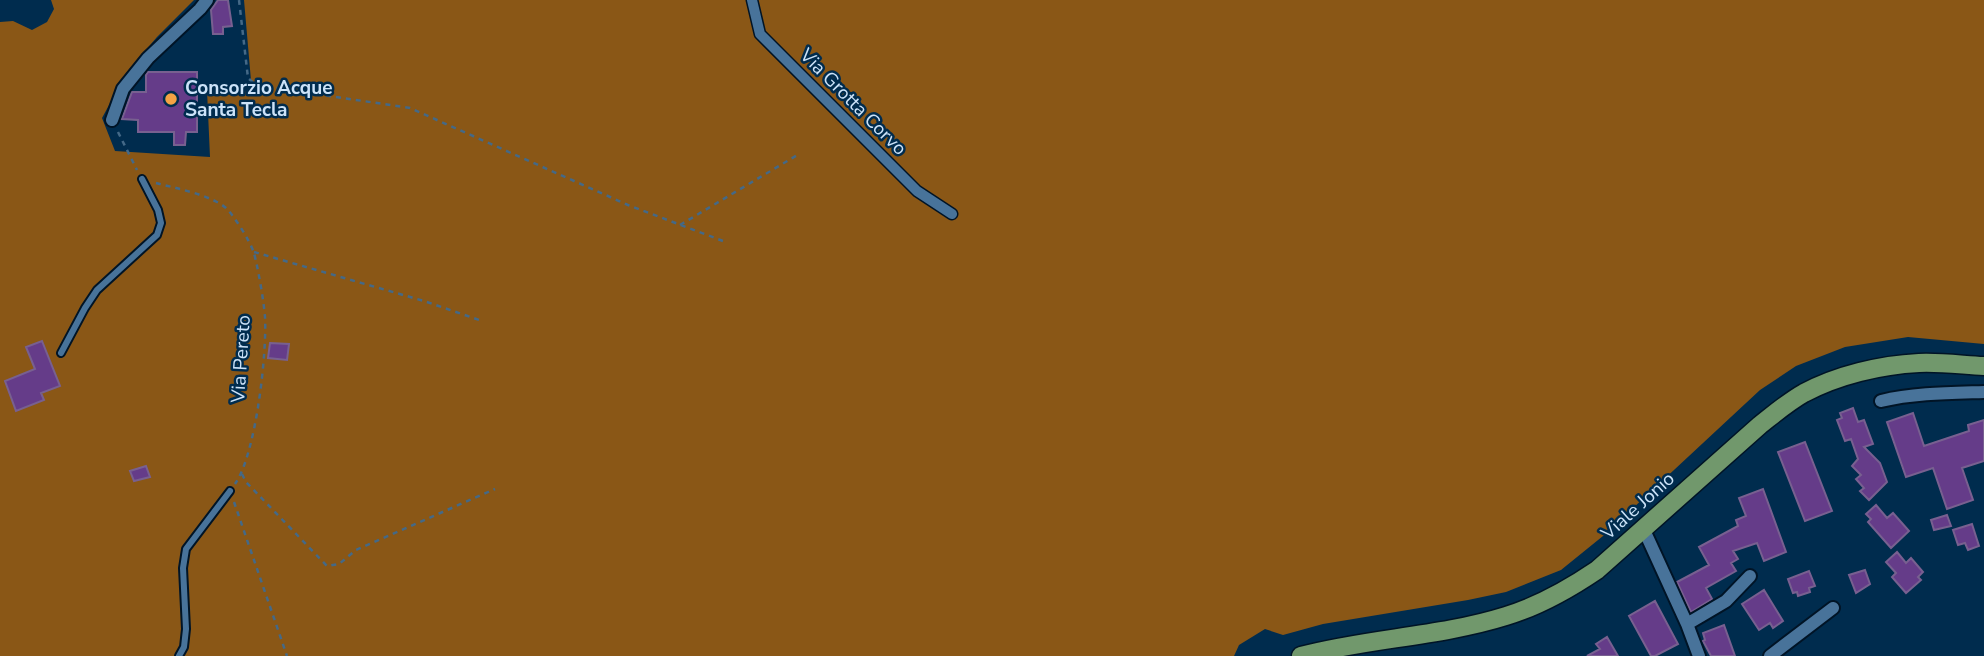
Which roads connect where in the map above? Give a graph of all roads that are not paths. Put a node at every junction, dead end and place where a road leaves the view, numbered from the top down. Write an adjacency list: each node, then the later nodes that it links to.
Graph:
1 (207, 0): 3 (street)
2 (752, 0): 5 (street, Via Grotta Corvo)
3 (112, 120)
4 (142, 179): 6 (lane)
5 (951, 214)
6 (61, 353)
7 (1984, 366): 11 (main road, Viale Jonio)
8 (1984, 393): 9 (street)
9 (1881, 401)
10 (230, 491): 15 (lane)
11 (1644, 530): 14 (street); 16 (main road, Viale Jonio)
12 (1750, 576): 14 (street)
13 (1833, 608): 18 (street)
14 (1687, 624): 17 (street)
15 (178, 656)
16 (1301, 656)
17 (1699, 656)
18 (1769, 656)

